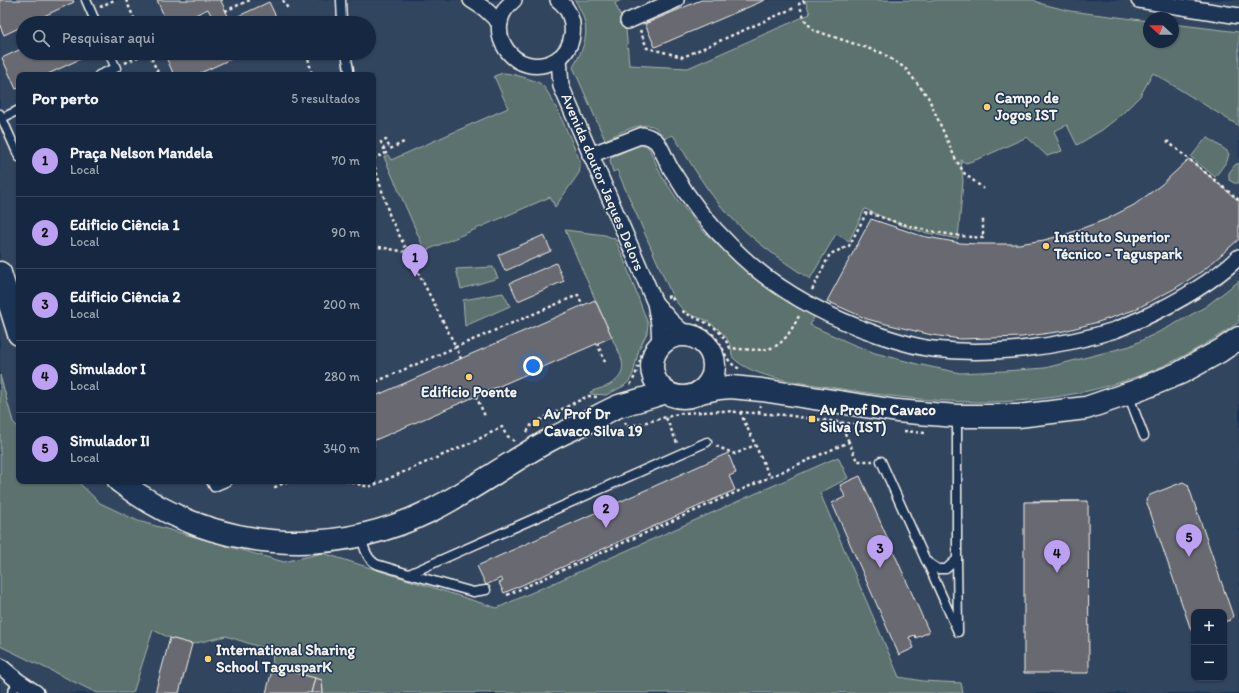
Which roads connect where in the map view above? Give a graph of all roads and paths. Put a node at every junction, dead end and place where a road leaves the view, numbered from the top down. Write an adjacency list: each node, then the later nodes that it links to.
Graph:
1 (86, 0): 16 (lane)
2 (114, 0): 16 (path)
3 (126, 0): 19 (path)
4 (250, 0): 17 (path)
5 (283, 0): 15 (path)
6 (340, 0): 20 (lane)
7 (471, 0): 23 (street)
8 (477, 0): 13 (street)
9 (676, 0): 22 (street)
10 (803, 0): 45 (path)
11 (1138, 0): 21 (street)
12 (561, 1): 24 (street)
13 (512, 2): 23 (street)
14 (794, 8): 22 (path)
15 (288, 9)
16 (91, 11): 18 (lane)
17 (226, 11)
18 (93, 16)
19 (133, 16)
20 (341, 16)
21 (1239, 16)
22 (632, 20)
23 (500, 23): 30 (street)
24 (559, 58): 30 (street); 36 (street, Avenida doutor Jaques Delors)
25 (112, 60): 31 (lane)
26 (132, 60): 31 (path)
27 (153, 60): 34 (path)
28 (309, 60): 35 (path)
29 (347, 60): 32 (lane)
30 (539, 66): 36 (street)
31 (116, 68): 33 (lane)
32 (349, 70)
33 (107, 72)
34 (158, 72)
35 (311, 72)
36 (561, 86): 42 (street, Avenida doutor Jaques Delors)
37 (16, 111): 38 (lane)
38 (1, 116): 41 (lane)
39 (1167, 141): 46 (path)
40 (404, 142): 43 (path)
41 (16, 150)
42 (590, 155): 53 (street, Avenida doutor Jaques Delors); 54 (street)
43 (376, 158)
44 (376, 170): 49 (path)
45 (984, 188)
46 (1239, 200)
47 (983, 219): 54 (path)
48 (376, 247): 49 (path)
49 (408, 252): 61 (path)
50 (1239, 257): 54 (street)
51 (0, 273): 56 (main road)
52 (671, 296): 54 (path)
53 (655, 303): 57 (street, Avenida doutor Jaques Delors); 60 (street, Avenida doutor Jaques Delors)
54 (806, 303)
55 (583, 306): 61 (path)
56 (16, 324)
57 (690, 330): 60 (main road); 62 (main road); 66 (path)
58 (1239, 338): 71 (main road)
59 (597, 343): 64 (path)
60 (653, 344): 65 (main road); 73 (path)
61 (456, 347): 63 (path); 67 (path)
62 (713, 358): 68 (main road); 70 (main road)
63 (461, 359)
64 (606, 362)
65 (652, 368): 69 (main road); 73 (main road)
66 (745, 371)
67 (376, 382)
68 (762, 390): 70 (main road); 75 (path); 77 (main road)
69 (665, 392): 70 (main road); 73 (main road)
70 (700, 392)
71 (1128, 394): 77 (main road); 83 (lane)
72 (476, 396): 76 (path)
73 (622, 397): 78 (path); 84 (path); 100 (main road)
74 (740, 412): 75 (path); 78 (path); 88 (path)
75 (759, 413): 79 (path)
76 (485, 416)
77 (956, 416): 101 (lane)
78 (666, 418): 89 (path)
79 (840, 422): 80 (path); 86 (path)
80 (871, 426)
81 (928, 429): 82 (path)
82 (902, 430)
83 (1144, 436)
84 (524, 437)
85 (706, 442): 88 (path); 89 (lane)
86 (849, 442): 90 (path); 91 (path)
87 (520, 443): 99 (path)
88 (755, 445): 91 (path)
89 (682, 453): 103 (lane)
90 (881, 462): 102 (lane)
91 (770, 477): 105 (path)
92 (123, 484): 100 (main road)
93 (212, 484): 94 (lane)
94 (221, 484)
95 (273, 484): 96 (path)
96 (281, 484)
97 (361, 484): 98 (path)
98 (376, 484)
99 (376, 484)
100 (360, 536): 103 (lane)
101 (957, 559): 102 (lane); 102 (lane)
102 (926, 561)
103 (408, 574): 104 (lane)
104 (486, 590)
105 (507, 595)
106 (0, 666): 107 (street)
107 (15, 687): 108 (street)
108 (36, 693)

